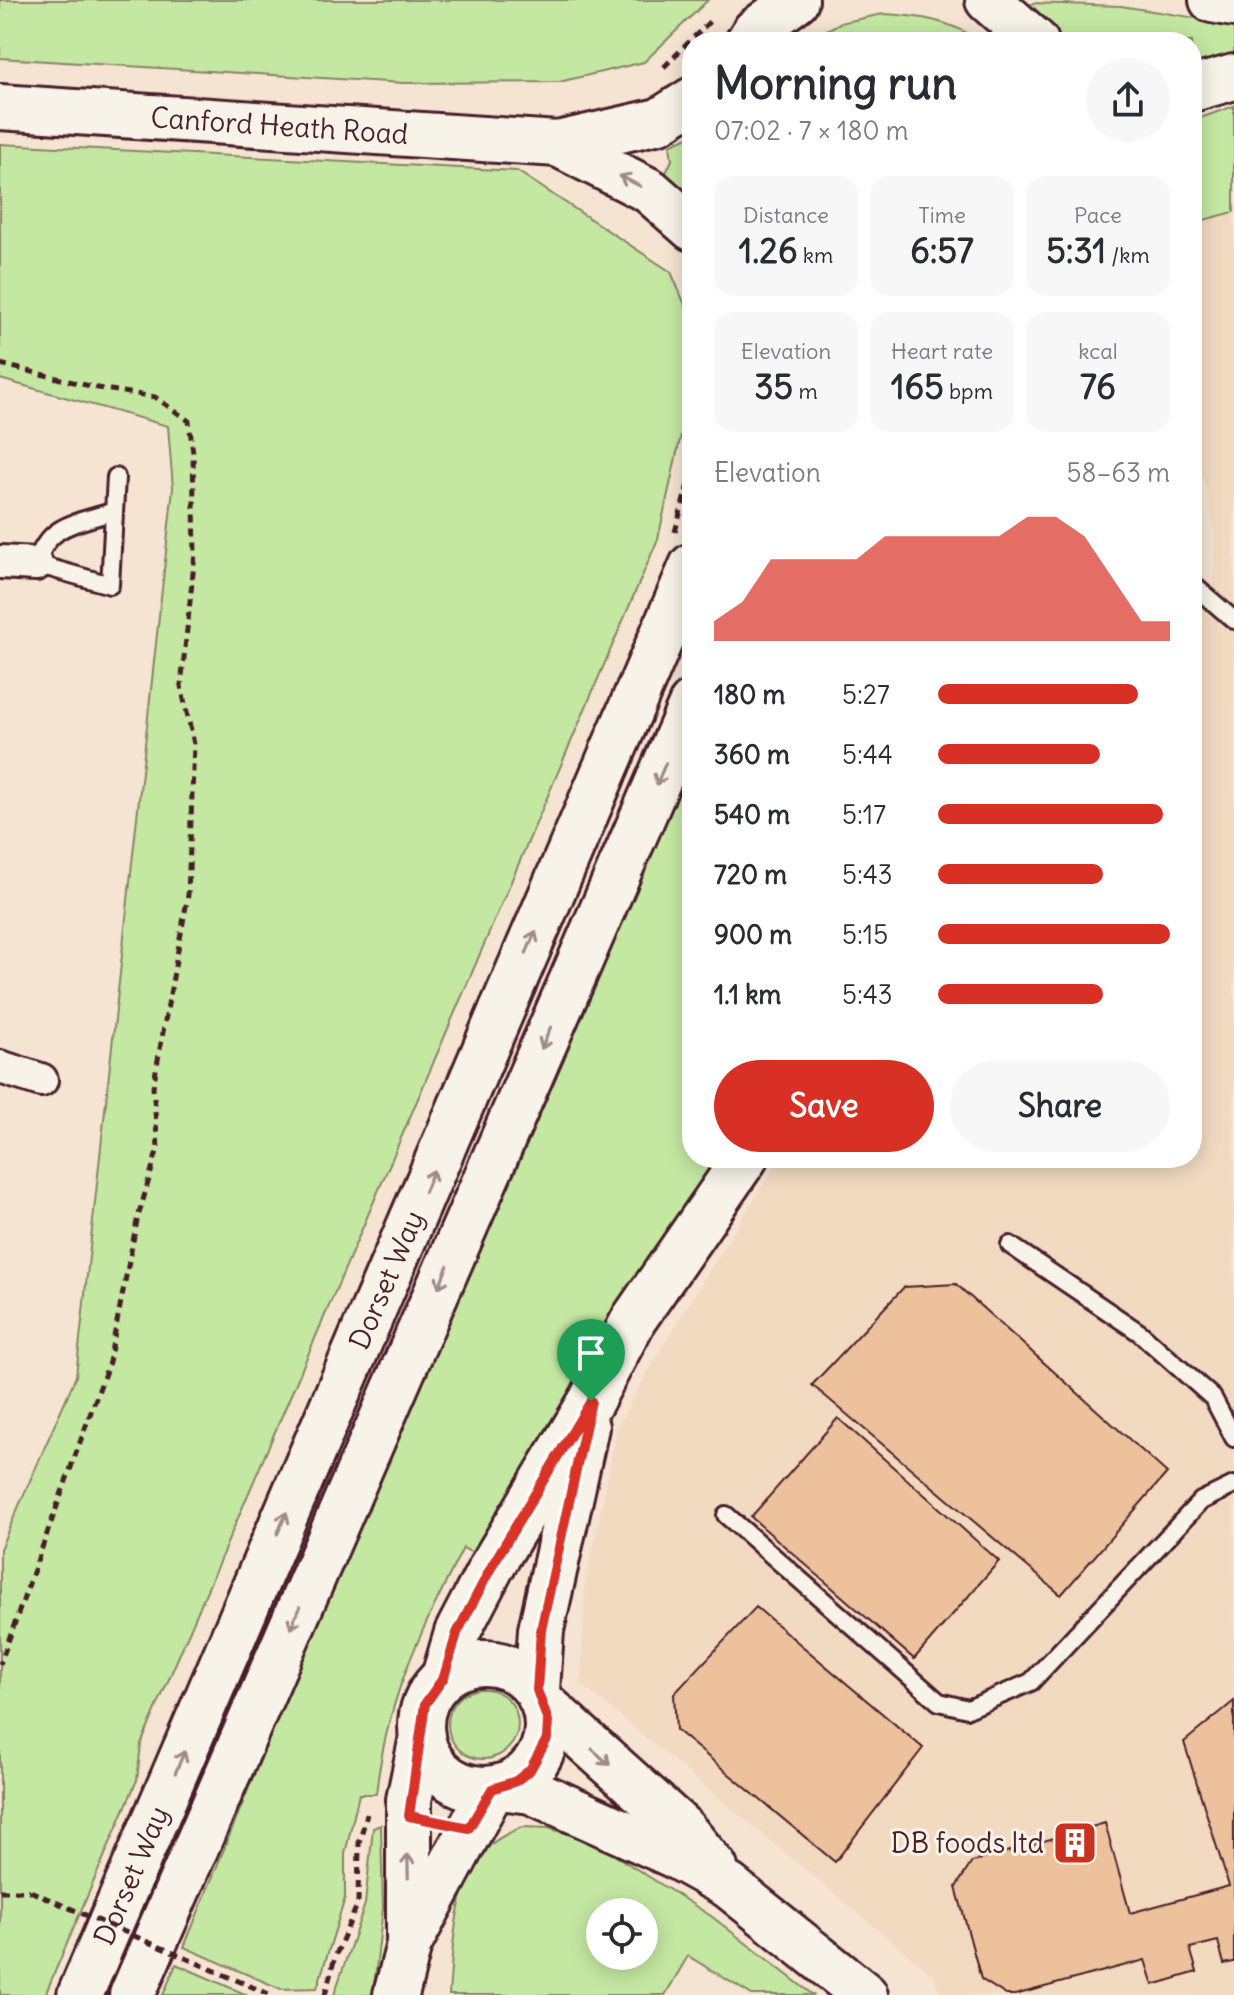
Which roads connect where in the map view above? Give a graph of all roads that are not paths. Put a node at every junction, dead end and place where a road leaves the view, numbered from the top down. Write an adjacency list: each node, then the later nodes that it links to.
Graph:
1 (796, 0): 5 (main road)
2 (988, 0): 6 (main road)
3 (1212, 0): 4 (main road)
4 (1234, 4)
5 (754, 32)
6 (1025, 32)
7 (1234, 77): 8 (main road)
8 (1202, 86)
9 (682, 106): 11 (main road, Canford Heath Road)
10 (0, 107): 11 (main road, Canford Heath Road)
11 (558, 144): 12 (main road, Canford Heath Road, one-way to 11)
12 (682, 219)
13 (116, 477): 14 (lane)
14 (114, 511): 16 (lane); 16 (lane)
15 (0, 562): 16 (street)
16 (36, 564)
17 (682, 589): 35 (main road, Dorset Way, one-way to 17)
18 (1202, 593): 19 (lane)
19 (1234, 620)
20 (682, 726): 36 (main road, Dorset Way, one-way to 36)
21 (0, 1067): 22 (street)
22 (41, 1080)
23 (738, 1168): 25 (main road)
24 (1010, 1245): 26 (lane)
25 (591, 1401): 29 (main road); 30 (main road)
26 (1234, 1438)
27 (1234, 1485): 28 (lane)
28 (726, 1515)
29 (444, 1677): 30 (main road); 31 (main road)
30 (541, 1697): 32 (main road); 33 (main road, one-way to 33)
31 (422, 1737): 32 (main road); 34 (main road, one-way to 31)
32 (496, 1788): 33 (main road); 34 (main road)
33 (729, 1886): 38 (main road)
34 (409, 1944): 37 (main road)
35 (80, 1995)
36 (132, 1995)
37 (396, 1995)
38 (865, 1995)

